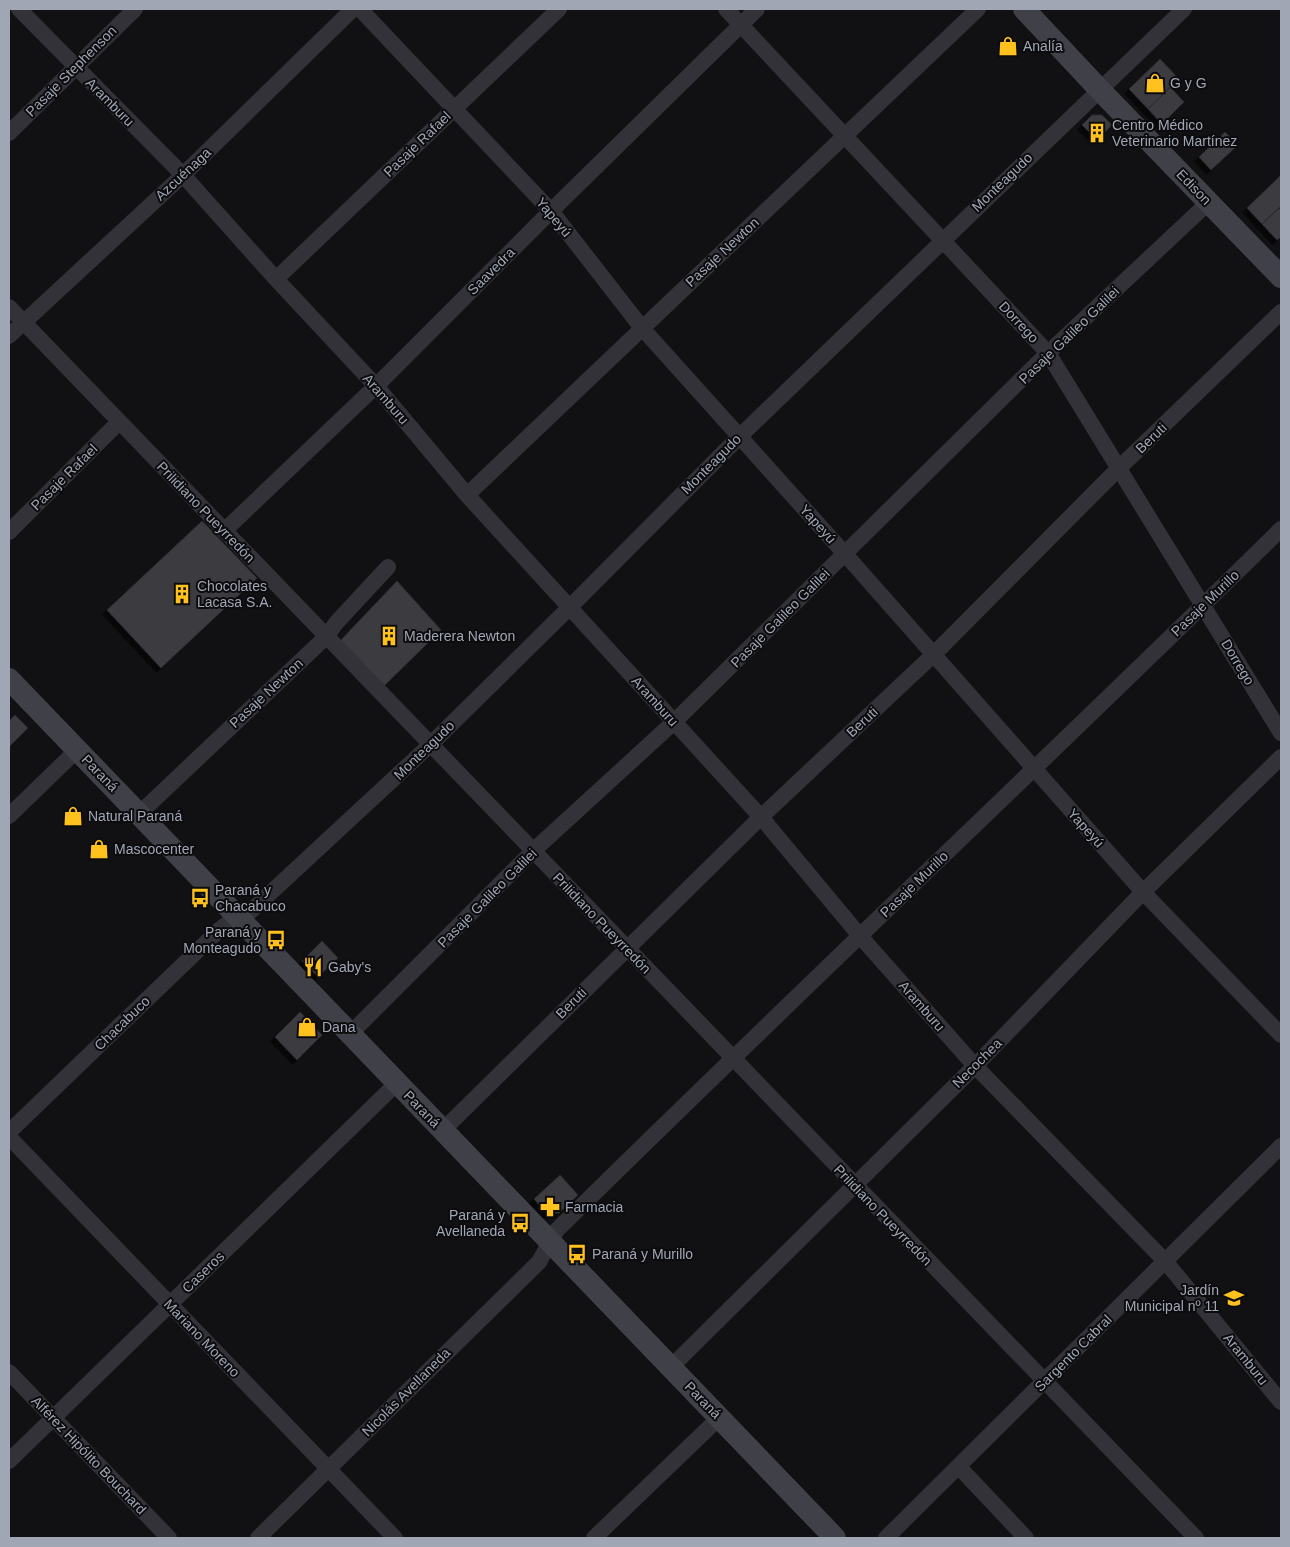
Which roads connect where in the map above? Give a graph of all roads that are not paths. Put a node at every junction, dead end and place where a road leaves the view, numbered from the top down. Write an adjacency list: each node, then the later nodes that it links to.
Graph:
1 (19, 9): 12 (street, Aramburu)
2 (134, 9): 12 (street, Pasaje Stephenson)
3 (353, 9): 17 (street, Azcuénaga)
4 (360, 9): 14 (street, Yapeyú)
5 (559, 9): 14 (street, Pasaje Rafael)
6 (726, 9): 11 (street, Dorrego)
7 (757, 9): 11 (street, Saavedra)
8 (978, 9): 16 (street, Pasaje Newton)
9 (1024, 9): 13 (street, Edison)
10 (1184, 9): 13 (street, Monteagudo)
11 (740, 25): 16 (street, Dorrego); 19 (street, Saavedra)
12 (75, 66): 15 (street, Pasaje Stephenson); 17 (street, Aramburu)
13 (1099, 89): 18 (street, Edison); 20 (street, Monteagudo)
14 (454, 108): 19 (street, Yapeyú); 22 (street, Pasaje Rafael)
15 (9, 133)
16 (844, 136): 20 (street, Dorrego); 26 (street, Pasaje Newton)
17 (183, 175): 22 (street, Aramburu); 25 (street, Azcuénaga)
18 (1209, 202): 21 (street, Edison); 28 (street, Pasaje Galileo Galilei)
19 (551, 211): 26 (street, Yapeyú); 29 (street, Saavedra)
20 (942, 240): 28 (street, Dorrego); 31 (street, Monteagudo)
21 (1281, 278)
22 (276, 279): 29 (street, Aramburu)
23 (9, 307): 25 (street, Prilidiano Pueyrredón)
24 (1281, 312): 32 (street, Beruti)
25 (23, 322): 27 (street, Azcuénaga); 30 (street, Prilidiano Pueyrredón)
26 (642, 328): 31 (street, Yapeyú); 33 (street, Pasaje Newton)
27 (9, 336)
28 (1048, 353): 32 (street, Dorrego); 37 (street, Pasaje Galileo Galilei)
29 (376, 386): 33 (street, Aramburu); 35 (street, Saavedra)
30 (119, 422): 35 (street, Prilidiano Pueyrredón); 36 (street, Pasaje Rafael)
31 (739, 436): 37 (street, Yapeyú); 40 (street, Monteagudo)
32 (1118, 469): 39 (street, Dorrego); 42 (street, Beruti)
33 (467, 495): 40 (street, Aramburu)
34 (1281, 529): 39 (street, Pasaje Murillo)
35 (224, 531): 41 (street, Prilidiano Pueyrredón)
36 (9, 532)
37 (845, 554): 42 (street, Yapeyú); 44 (street, Pasaje Galileo Galilei)
38 (388, 567): 41 (street, Pasaje Newton)
39 (1204, 605): 45 (street, Dorrego); 49 (street, Pasaje Murillo)
40 (570, 607): 44 (street, Aramburu); 46 (street, Monteagudo)
41 (327, 636): 46 (street, Prilidiano Pueyrredón); 50 (street, Pasaje Newton)
42 (933, 655): 49 (street, Yapeyú); 52 (street, Beruti)
43 (9, 679): 47 (street, Paraná)
44 (674, 722): 52 (street, Aramburu); 53 (street, Pasaje Galileo Galilei)
45 (1281, 733)
46 (430, 745): 53 (street, Prilidiano Pueyrredón); 55 (street, Monteagudo)
47 (77, 750): 50 (street, Paraná); 51 (street)
48 (1281, 757): 54 (street, Necochea)
49 (1033, 768): 54 (street, Yapeyú); 56 (street, Pasaje Murillo)
50 (139, 814): 55 (street, Paraná)
51 (9, 816)
52 (761, 817): 56 (street, Aramburu); 57 (street, Beruti)
53 (533, 851): 57 (street, Prilidiano Pueyrredón); 58 (street, Pasaje Galileo Galilei)
54 (1143, 892): 59 (street, Yapeyú); 61 (street, Necochea)
55 (237, 916): 58 (street, Paraná); 64 (street, Chacabuco)
56 (860, 936): 60 (street, Pasaje Murillo); 61 (street, Aramburu)
57 (626, 948): 60 (street, Prilidiano Pueyrredón); 63 (street, Beruti)
58 (350, 1034): 62 (street, Paraná)
59 (1281, 1035)
60 (732, 1058): 67 (street, Prilidiano Pueyrredón); 68 (street, Pasaje Murillo)
61 (974, 1066): 67 (street, Necochea); 69 (street, Aramburu)
62 (397, 1083): 63 (street, Paraná); 70 (street, Caseros)
63 (443, 1130): 68 (street, Paraná)
64 (9, 1132)
65 (9, 1137): 70 (street, Mariano Moreno)
66 (1281, 1146): 69 (street, Sargento Cabral)
67 (854, 1185): 71 (street, Necochea); 73 (street, Prilidiano Pueyrredón)
68 (550, 1242): 71 (street, Paraná); 79 (street, Nicolás Avellaneda)
69 (1166, 1261): 73 (street, Sargento Cabral); 74 (street, Aramburu)
70 (170, 1304): 75 (street, Caseros); 79 (street, Mariano Moreno)
71 (671, 1367): 76 (street, Paraná)
72 (9, 1372): 75 (street, Alférez Hipólito Bouchard)
73 (1043, 1382): 78 (street, Sargento Cabral); 87 (street, Prilidiano Pueyrredón)
74 (1281, 1402)
75 (53, 1418): 77 (street, Caseros); 80 (street, Alférez Hipólito Bouchard)
76 (719, 1418): 83 (street); 84 (street, Paraná)
77 (9, 1461)
78 (959, 1466): 85 (street, Sargento Cabral); 86 (street)
79 (329, 1469): 81 (street, Nicolás Avellaneda); 82 (street, Mariano Moreno)
80 (170, 1538)
81 (258, 1538)
82 (395, 1538)
83 (594, 1538)
84 (836, 1538)
85 (886, 1538)
86 (1026, 1538)
87 (1196, 1538)

